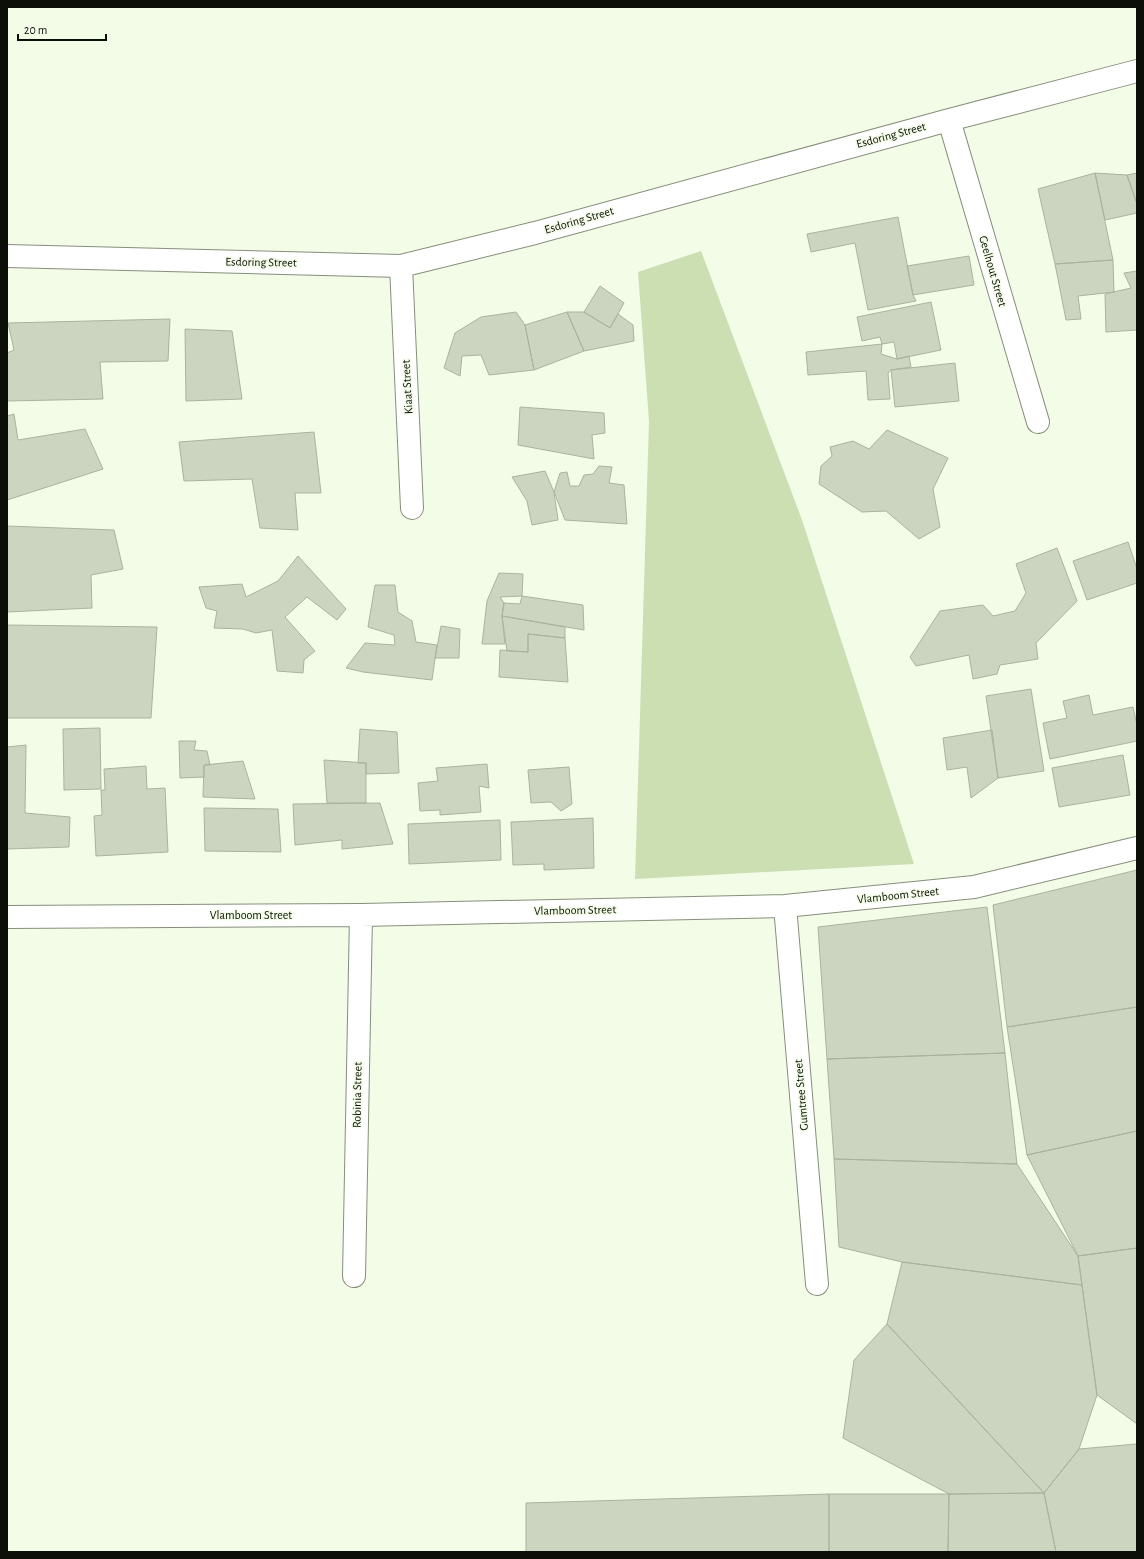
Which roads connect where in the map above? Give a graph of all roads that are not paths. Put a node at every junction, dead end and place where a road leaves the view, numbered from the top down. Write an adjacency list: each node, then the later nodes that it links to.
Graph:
1 (1137, 71): 2 (street, Esdoring Street)
2 (949, 120): 4 (street, Esdoring Street); 5 (street, Geelhout Street)
3 (7, 256): 4 (street, Esdoring Street)
4 (401, 266): 6 (street, Kiaat Street)
5 (1038, 422)
6 (412, 508)
7 (1137, 848): 8 (street, Vlamboom Street)
8 (785, 906): 9 (street, Vlamboom Street); 12 (street, Gumtree Street)
9 (361, 915): 10 (street, Vlamboom Street); 11 (street, Robinia Street)
10 (7, 917)
11 (354, 1276)
12 (817, 1284)

